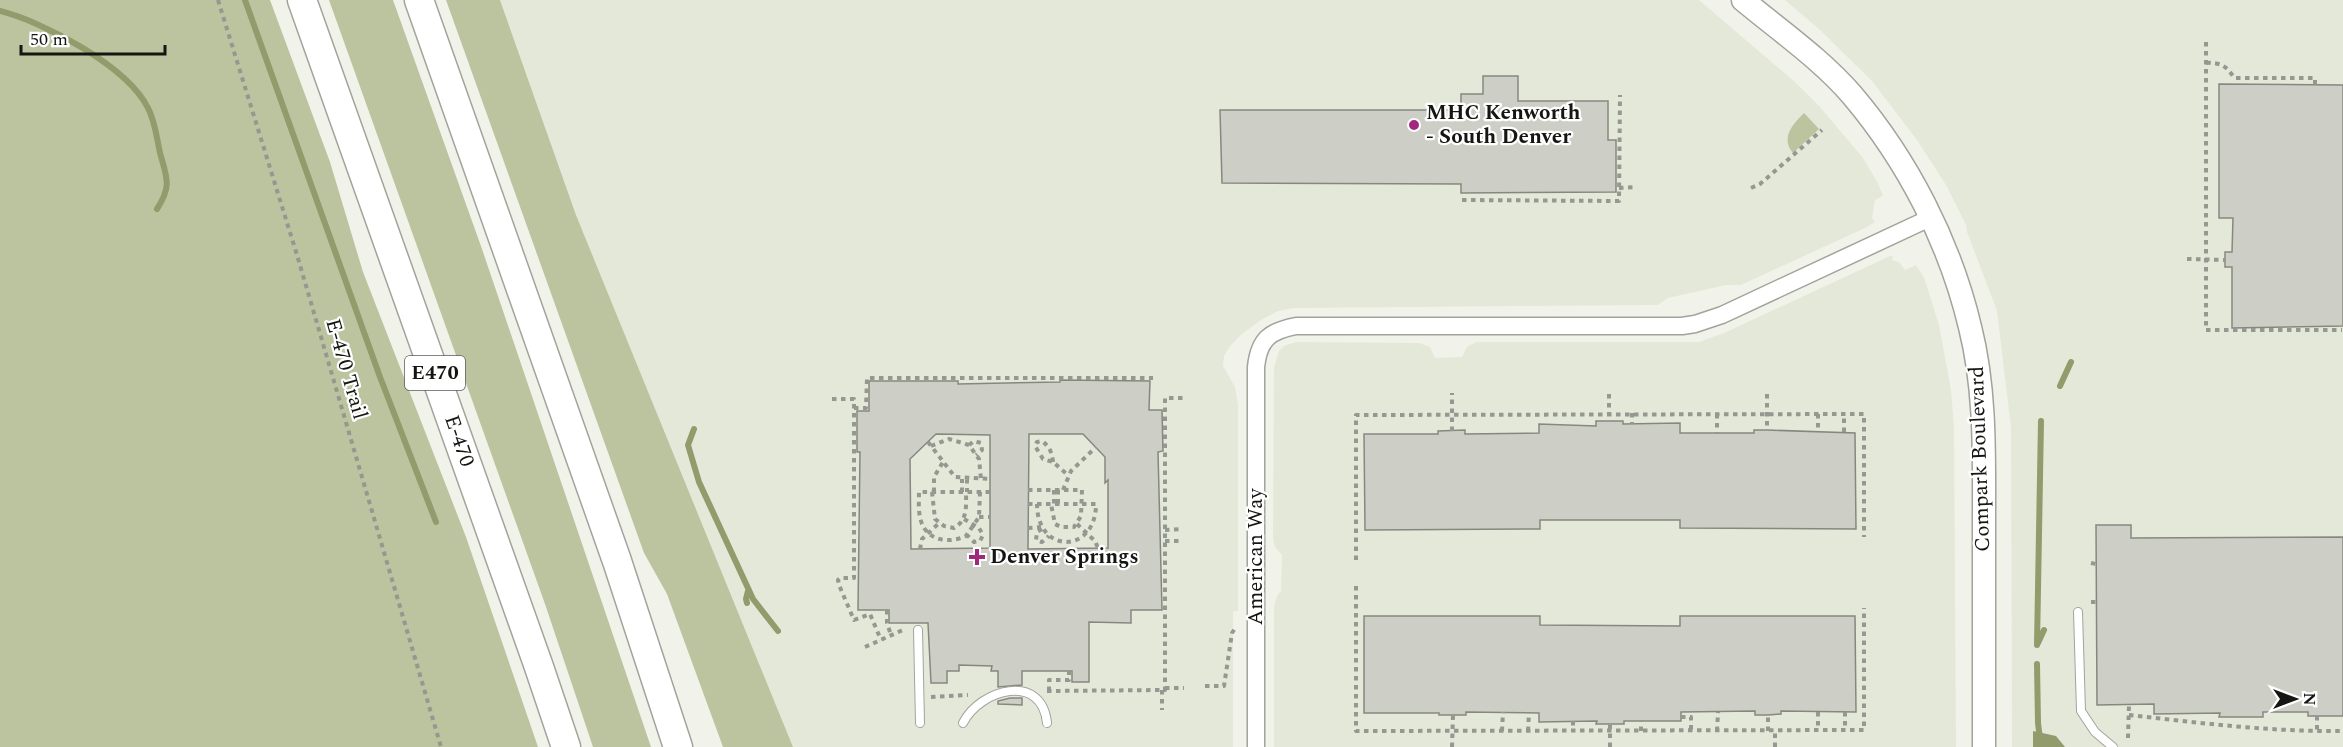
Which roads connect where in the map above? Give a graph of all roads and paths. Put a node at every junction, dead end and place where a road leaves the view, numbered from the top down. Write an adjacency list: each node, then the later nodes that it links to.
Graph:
1 (218, 0): 134 (path, E-470 Trail)
2 (302, 0): 135 (highway, E-470 / E470)
3 (419, 0): 136 (highway)
4 (1743, 0): 14 (street, Compark Boulevard)
5 (2206, 42): 6 (path)
6 (2206, 63): 7 (path); 16 (path)
7 (2315, 85)
8 (1620, 95): 11 (path)
9 (1822, 130): 12 (path)
10 (1637, 187): 11 (path)
11 (1619, 188): 13 (path)
12 (1751, 188)
13 (1462, 200)
14 (1930, 218): 137 (street, American Way); 141 (street, Compark Boulevard)
15 (2187, 259): 16 (path)
16 (2206, 259): 17 (path); 18 (path)
17 (2225, 260)
18 (2342, 330)
19 (1153, 378): 25 (path)
20 (1452, 393): 32 (path)
21 (1609, 394): 27 (path)
22 (1767, 394): 29 (path)
23 (1184, 398): 68 (path)
24 (832, 399): 25 (path)
25 (854, 408): 87 (path)
26 (1632, 413): 27 (path); 28 (path); 34 (path)
27 (1609, 414): 32 (path); 33 (path)
28 (1717, 414): 29 (path); 39 (path)
29 (1767, 414): 30 (path); 35 (path)
30 (1818, 414): 31 (path); 37 (path)
31 (1844, 414): 38 (path); 73 (path)
32 (1452, 415): 36 (path); 78 (path)
33 (1609, 421)
34 (1632, 424)
35 (1767, 430)
36 (1452, 431)
37 (1818, 432)
38 (1844, 432)
39 (1717, 433)
40 (969, 445): 42 (path); 42 (path); 43 (path)
41 (1096, 447): 45 (path)
42 (976, 455): 48 (path)
43 (943, 462): 47 (path); 51 (path)
44 (1053, 462): 44 (path); 45 (path)
45 (1069, 476): 50 (path)
46 (990, 478): 48 (path)
47 (965, 479): 48 (path); 52 (path)
48 (981, 479)
49 (1028, 490): 50 (path)
50 (1058, 490): 57 (path); 58 (path)
51 (933, 492): 52 (path); 62 (path); 69 (path)
52 (965, 492): 53 (path); 61 (path)
53 (980, 492): 54 (path); 59 (path)
54 (990, 492)
55 (1028, 504): 56 (path)
56 (1037, 504): 57 (path); 66 (path)
57 (1054, 504): 58 (path); 63 (path)
58 (1082, 504): 63 (path); 70 (path)
59 (979, 517): 60 (path); 64 (path)
60 (990, 517)
61 (964, 519): 62 (path); 64 (path)
62 (938, 524): 69 (path)
63 (1077, 524): 70 (path)
64 (975, 526): 71 (path); 71 (path)
65 (1028, 528): 66 (path)
66 (1042, 528): 72 (path); 72 (path)
67 (1183, 529): 68 (path)
68 (1165, 530): 74 (path)
69 (928, 532): 71 (path); 77 (path)
70 (1088, 533): 72 (path); 76 (path)
71 (968, 535)
72 (1049, 536)
73 (1864, 537)
74 (1165, 541): 75 (path); 94 (path)
75 (1182, 541)
76 (1098, 548)
77 (920, 549)
78 (1356, 560)
79 (1356, 586): 121 (path)
80 (1864, 608): 120 (path)
81 (887, 610): 85 (path)
82 (2078, 612): 142 (lane)
83 (1236, 627): 91 (path)
84 (918, 630): 114 (lane)
85 (891, 635): 86 (path); 87 (path)
86 (907, 638)
87 (881, 640): 88 (path)
88 (865, 647)
89 (1069, 671): 96 (path)
90 (1038, 686): 96 (path)
91 (1205, 686)
92 (928, 687): 95 (path)
93 (1184, 688): 94 (path)
94 (1163, 689): 96 (path); 98 (path)
95 (974, 691)
96 (1049, 691)
97 (2129, 704): 107 (path)
98 (1162, 710)
99 (1503, 712): 122 (path)
100 (1529, 712): 123 (path)
101 (1718, 712): 128 (path)
102 (1818, 712): 119 (path)
103 (1845, 712): 120 (path)
104 (2172, 713): 111 (path)
105 (1453, 715): 121 (path)
106 (1768, 715): 129 (path)
107 (2129, 715): 111 (path); 133 (path)
108 (2317, 716): 131 (path)
109 (1681, 717): 127 (path)
110 (2230, 717): 118 (path)
111 (2171, 719): 118 (path)
112 (1641, 721): 126 (path)
113 (1573, 722): 124 (path)
114 (920, 723)
115 (963, 723): 116 (lane)
116 (1047, 723)
117 (1610, 724): 125 (path)
118 (2230, 724): 131 (path)
119 (1818, 730): 120 (path); 130 (path)
120 (1845, 730)
121 (1453, 731): 122 (path); 138 (path)
122 (1502, 731): 123 (path)
123 (1528, 731): 124 (path)
124 (1573, 731): 125 (path)
125 (1610, 731): 126 (path); 139 (path)
126 (1641, 731): 127 (path)
127 (1690, 731): 128 (path)
128 (1717, 731): 129 (path)
129 (1768, 731): 130 (path)
130 (1775, 731): 140 (path)
131 (2317, 731): 132 (path)
132 (2343, 731)
133 (2128, 738)
134 (441, 747)
135 (566, 747)
136 (678, 747)
137 (1256, 747)
138 (1452, 747)
139 (1610, 747)
140 (1775, 747)
141 (1984, 747)
142 (2113, 747)

